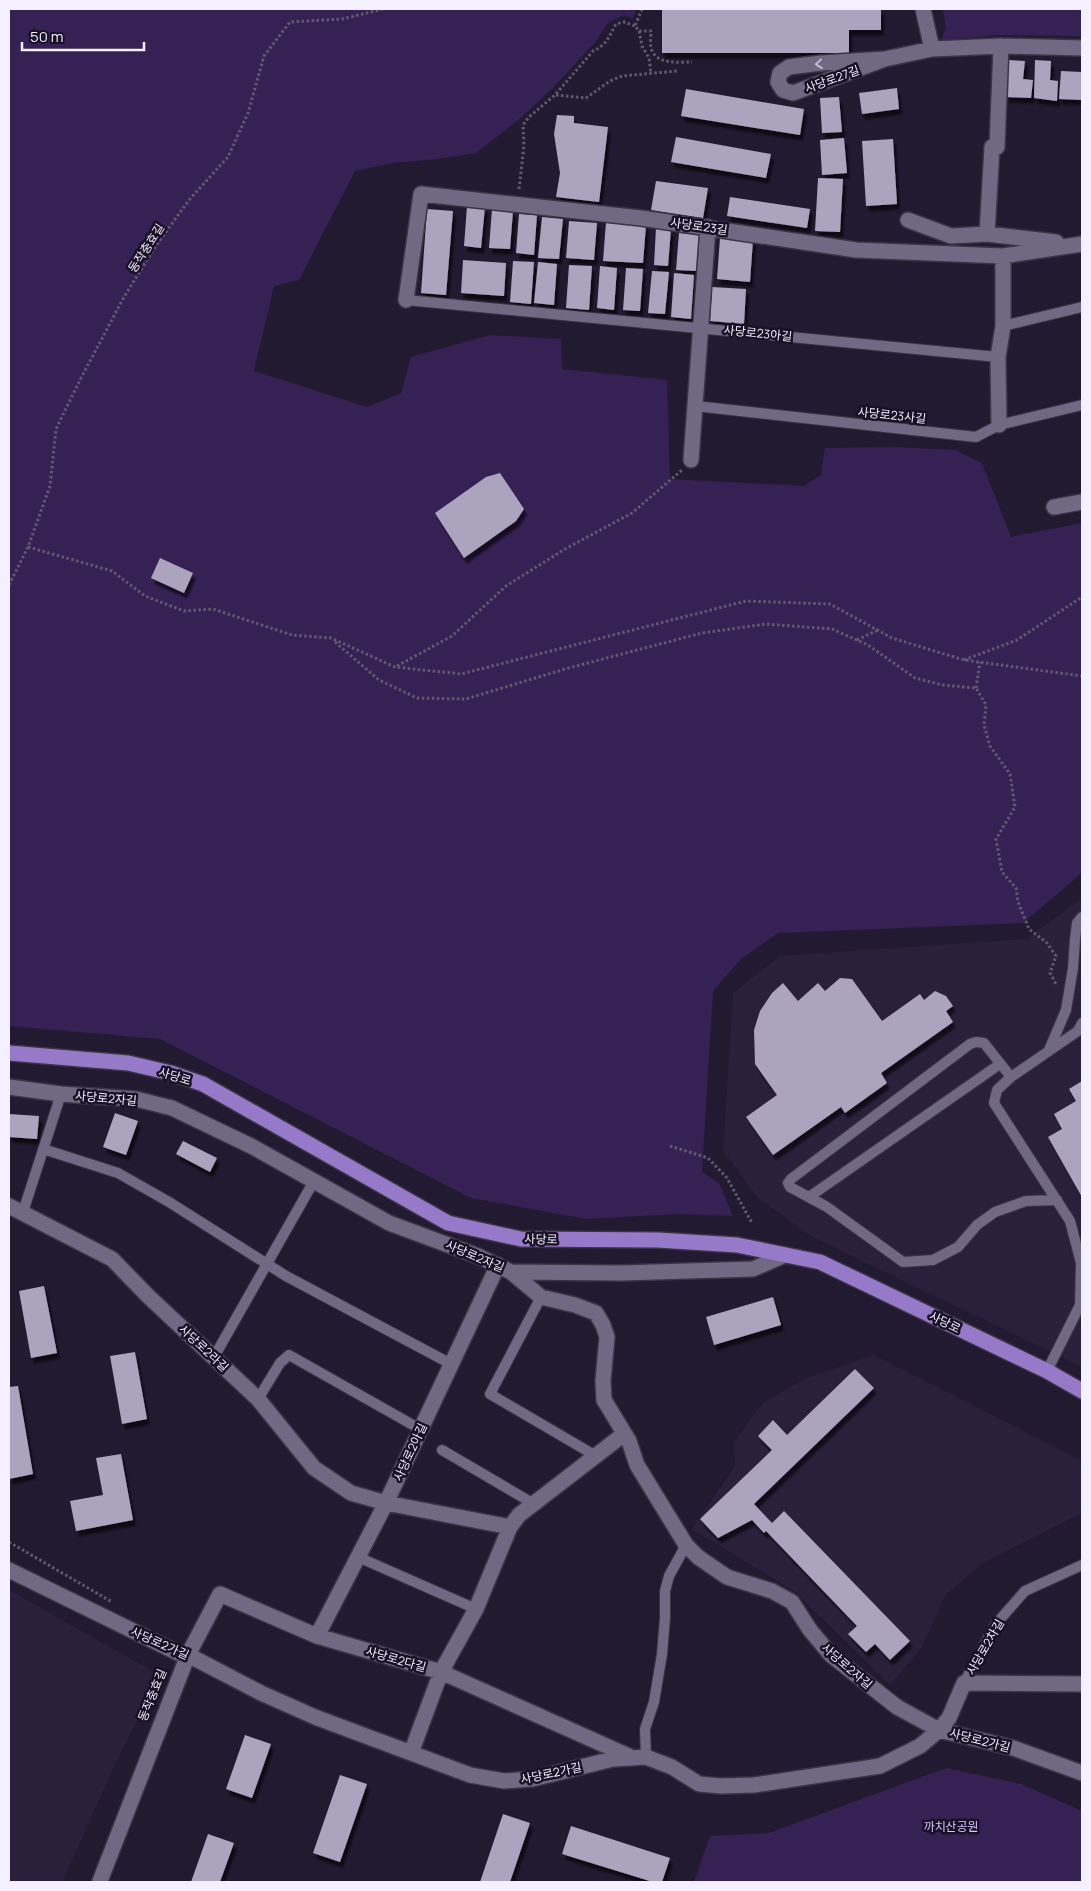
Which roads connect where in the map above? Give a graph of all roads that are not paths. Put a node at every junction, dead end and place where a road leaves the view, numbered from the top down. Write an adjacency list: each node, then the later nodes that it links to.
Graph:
1 (923, 9): 4 (street)
2 (1001, 46): 3 (street, 사당로27길); 4 (street, 사당로27길); 8 (street)
3 (1082, 48)
4 (932, 49): 5 (street, 사당로27길)
5 (885, 59): 5 (street, 사당로27길, one-way to 5)
6 (908, 220): 8 (street)
7 (708, 227): 10 (street, 사당로23길); 11 (street, 사당로23길); 14 (street)
8 (987, 234): 9 (street)
9 (1078, 244): 10 (street, 사당로23길)
10 (1002, 256): 13 (street)
11 (406, 300): 14 (lane, 사당로23아길)
12 (1082, 307): 13 (lane)
13 (1003, 326): 15 (street)
14 (702, 327): 15 (lane, 사당로23아길); 17 (street)
15 (998, 357): 18 (street)
16 (1082, 405): 18 (lane, 사당로23사길)
17 (695, 406): 18 (lane, 사당로23사길); 19 (street)
18 (999, 425)
19 (691, 460)
20 (1082, 502): 21 (street)
21 (1054, 507)
22 (1082, 917): 24 (lane)
23 (1081, 1029): 24 (lane)
24 (1049, 1050): 27 (lane)
25 (9, 1053): 36 (main road, 사당로)
26 (1000, 1064): 27 (lane); 32 (lane); 32 (lane)
27 (1012, 1077): 33 (lane)
28 (9, 1087): 29 (street, 사당로2자길)
29 (61, 1094): 30 (lane); 31 (street, 사당로2자길)
30 (43, 1149): 35 (lane); 37 (lane)
31 (314, 1181): 37 (lane); 38 (street, 사당로2자길)
32 (809, 1197): 33 (lane)
33 (1057, 1200): 42 (lane)
34 (9, 1206): 35 (street, 사당로2라길)
35 (23, 1212): 40 (street, 사당로2라길)
36 (785, 1255): 38 (street); 42 (main road, 사당로)
37 (267, 1264): 40 (lane); 41 (lane)
38 (504, 1268): 39 (street, 사당로2자길); 41 (street, 사당로2아길)
39 (541, 1297): 46 (street, 사당로2자길); 48 (lane)
40 (214, 1357): 44 (street, 사당로2라길)
41 (451, 1364): 45 (street, 사당로2아길)
42 (1047, 1371): 43 (main road, 사당로)
43 (1082, 1391)
44 (258, 1399): 45 (lane); 49 (street, 사당로2라길)
45 (420, 1429): 49 (street, 사당로2아길)
46 (624, 1434): 48 (street); 52 (street, 사당로2자길)
47 (442, 1450): 50 (lane)
48 (596, 1456): 50 (street)
49 (386, 1503): 51 (street, 사당로2라길); 53 (street, 사당로2아길)
50 (534, 1504): 51 (street)
51 (510, 1527): 56 (street)
52 (686, 1545): 62 (street, 사당로2자길); 64 (lane)
53 (358, 1557): 56 (lane); 57 (street, 사당로2아길)
54 (1082, 1565): 60 (lane, 사당로2차길)
55 (9, 1570): 58 (street, 사당로2가길)
56 (476, 1609): 59 (street)
57 (317, 1636): 58 (street, 사당로2다길); 59 (street, 사당로2다길)
58 (188, 1655): 63 (street, 사당로2가길); 66 (street)
59 (441, 1672): 63 (street); 64 (street, 사당로2다길)
60 (964, 1683): 61 (street, 사당로2차길); 62 (street, 사당로2차길)
61 (1082, 1684)
62 (940, 1730): 64 (street, 사당로2가길); 65 (street, 사당로2가길)
63 (411, 1753): 64 (street, 사당로2가길)
64 (639, 1757)
65 (1082, 1773)
66 (100, 1881)

